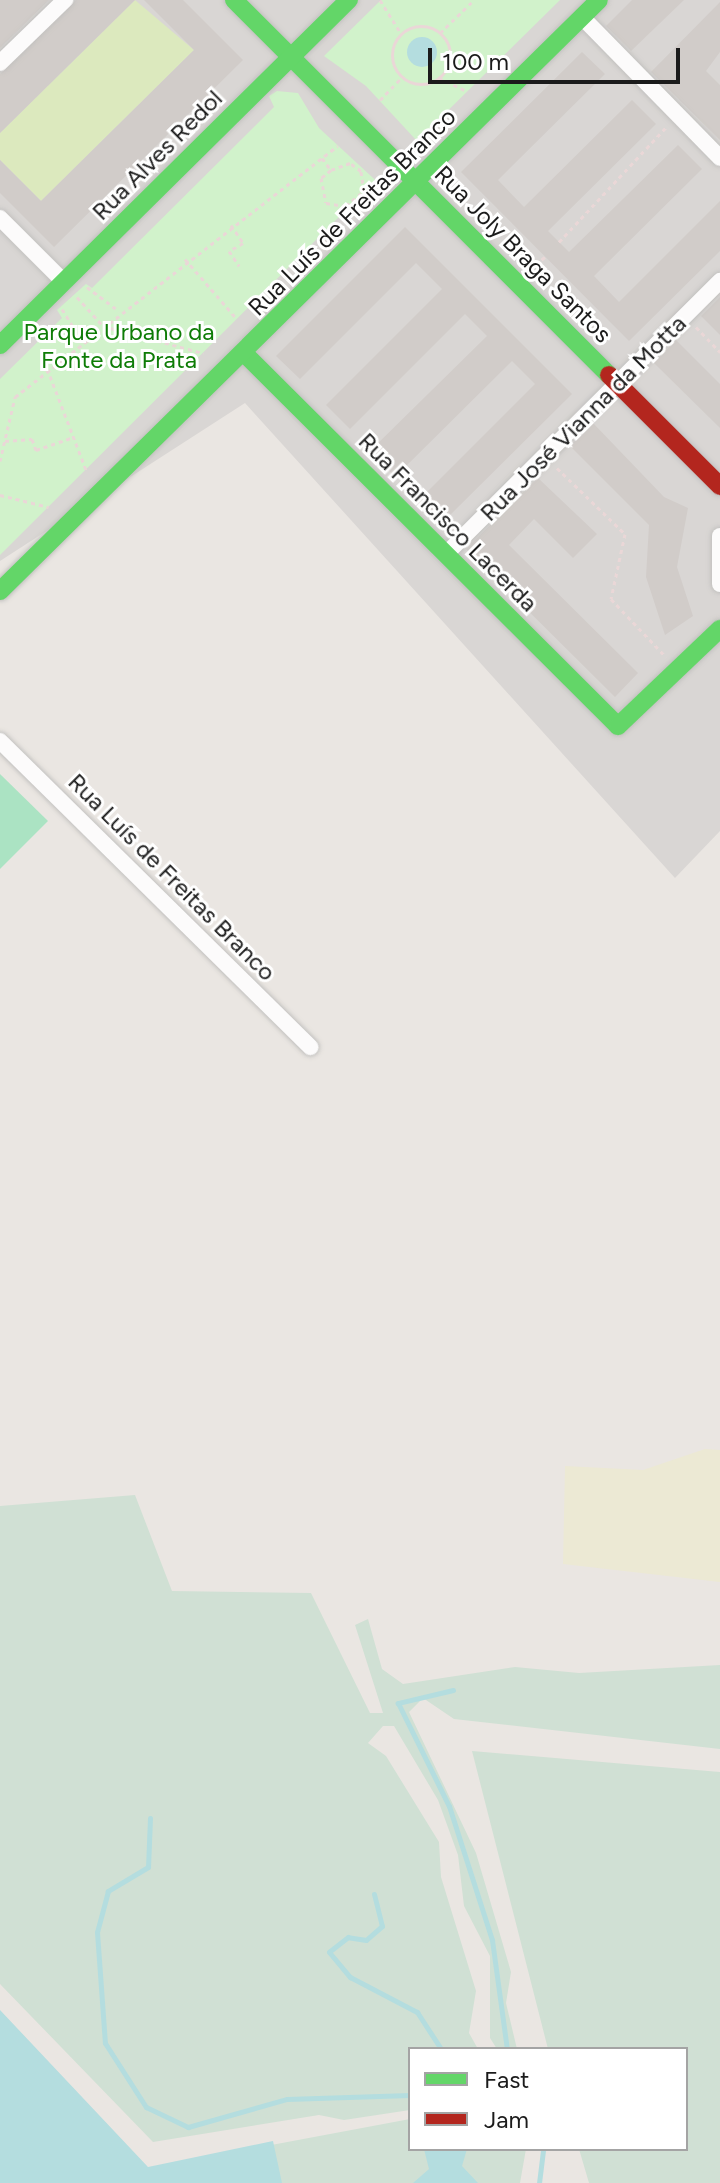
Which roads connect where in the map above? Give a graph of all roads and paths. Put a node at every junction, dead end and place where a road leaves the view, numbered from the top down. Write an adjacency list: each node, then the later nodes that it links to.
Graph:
1 (65, 0): 11 (street)
2 (234, 0): 10 (street, Rua Joly Braga Santos)
3 (349, 0): 10 (street, Rua Alves Redol)
4 (380, 0): 8 (path)
5 (474, 0): 9 (path)
6 (599, 0): 7 (street, Rua Luís de Freitas Branco)
7 (582, 17): 16 (street); 21 (street, Rua Luís de Freitas Branco)
8 (401, 33): 9 (path); 12 (path)
9 (440, 33): 13 (path)
10 (291, 57): 21 (street, Rua Joly Braga Santos); 29 (street, Rua Alves Redol)
11 (0, 63)
12 (402, 77): 13 (path); 15 (path)
13 (439, 78): 14 (path)
14 (467, 91)
15 (380, 100)
16 (677, 114): 19 (street); 24 (path)
17 (338, 146): 18 (path)
18 (322, 158): 20 (path); 23 (path)
19 (720, 158)
20 (331, 170): 20 (path)
21 (416, 182): 39 (street, Rua Luís de Freitas Branco); 41 (street, Rua Joly Braga Santos)
22 (0, 218): 29 (street)
23 (231, 225): 25 (path); 26 (path)
24 (559, 242)
25 (185, 259): 31 (path); 33 (path)
26 (239, 266)
27 (720, 281): 32 (street, Rua José Vianna da Motta)
28 (84, 285): 31 (path)
29 (69, 288): 34 (path); 36 (street, Rua Alves Redol)
30 (61, 306): 35 (path)
31 (119, 311): 34 (path)
32 (685, 316): 37 (path); 41 (street, Rua José Vianna da Motta)
33 (237, 319)
34 (103, 326): 35 (path); 38 (path)
35 (83, 343): 40 (path)
36 (0, 345)
37 (720, 352)
38 (203, 353)
39 (244, 353): 51 (street, Rua Francisco Lacerda); 53 (street, Rua Luís de Freitas Branco)
40 (50, 376): 42 (path); 43 (path)
41 (619, 383): 44 (street, Rua José Vianna da Motta); 47 (street, Rua Joly Braga Santos)
42 (74, 437): 43 (path); 46 (path)
43 (5, 441): 45 (path)
44 (546, 457): 51 (street, Rua José Vianna da Motta); 55 (path)
45 (0, 461)
46 (86, 470)
47 (720, 486)
48 (0, 495): 49 (path)
49 (49, 507)
50 (720, 536): 52 (street)
51 (446, 554): 55 (street, Rua Francisco Lacerda)
52 (720, 584)
53 (0, 591)
54 (720, 629): 55 (street)
55 (678, 669)
56 (0, 741): 57 (street, Rua Luís de Freitas Branco)
57 (310, 1047)

